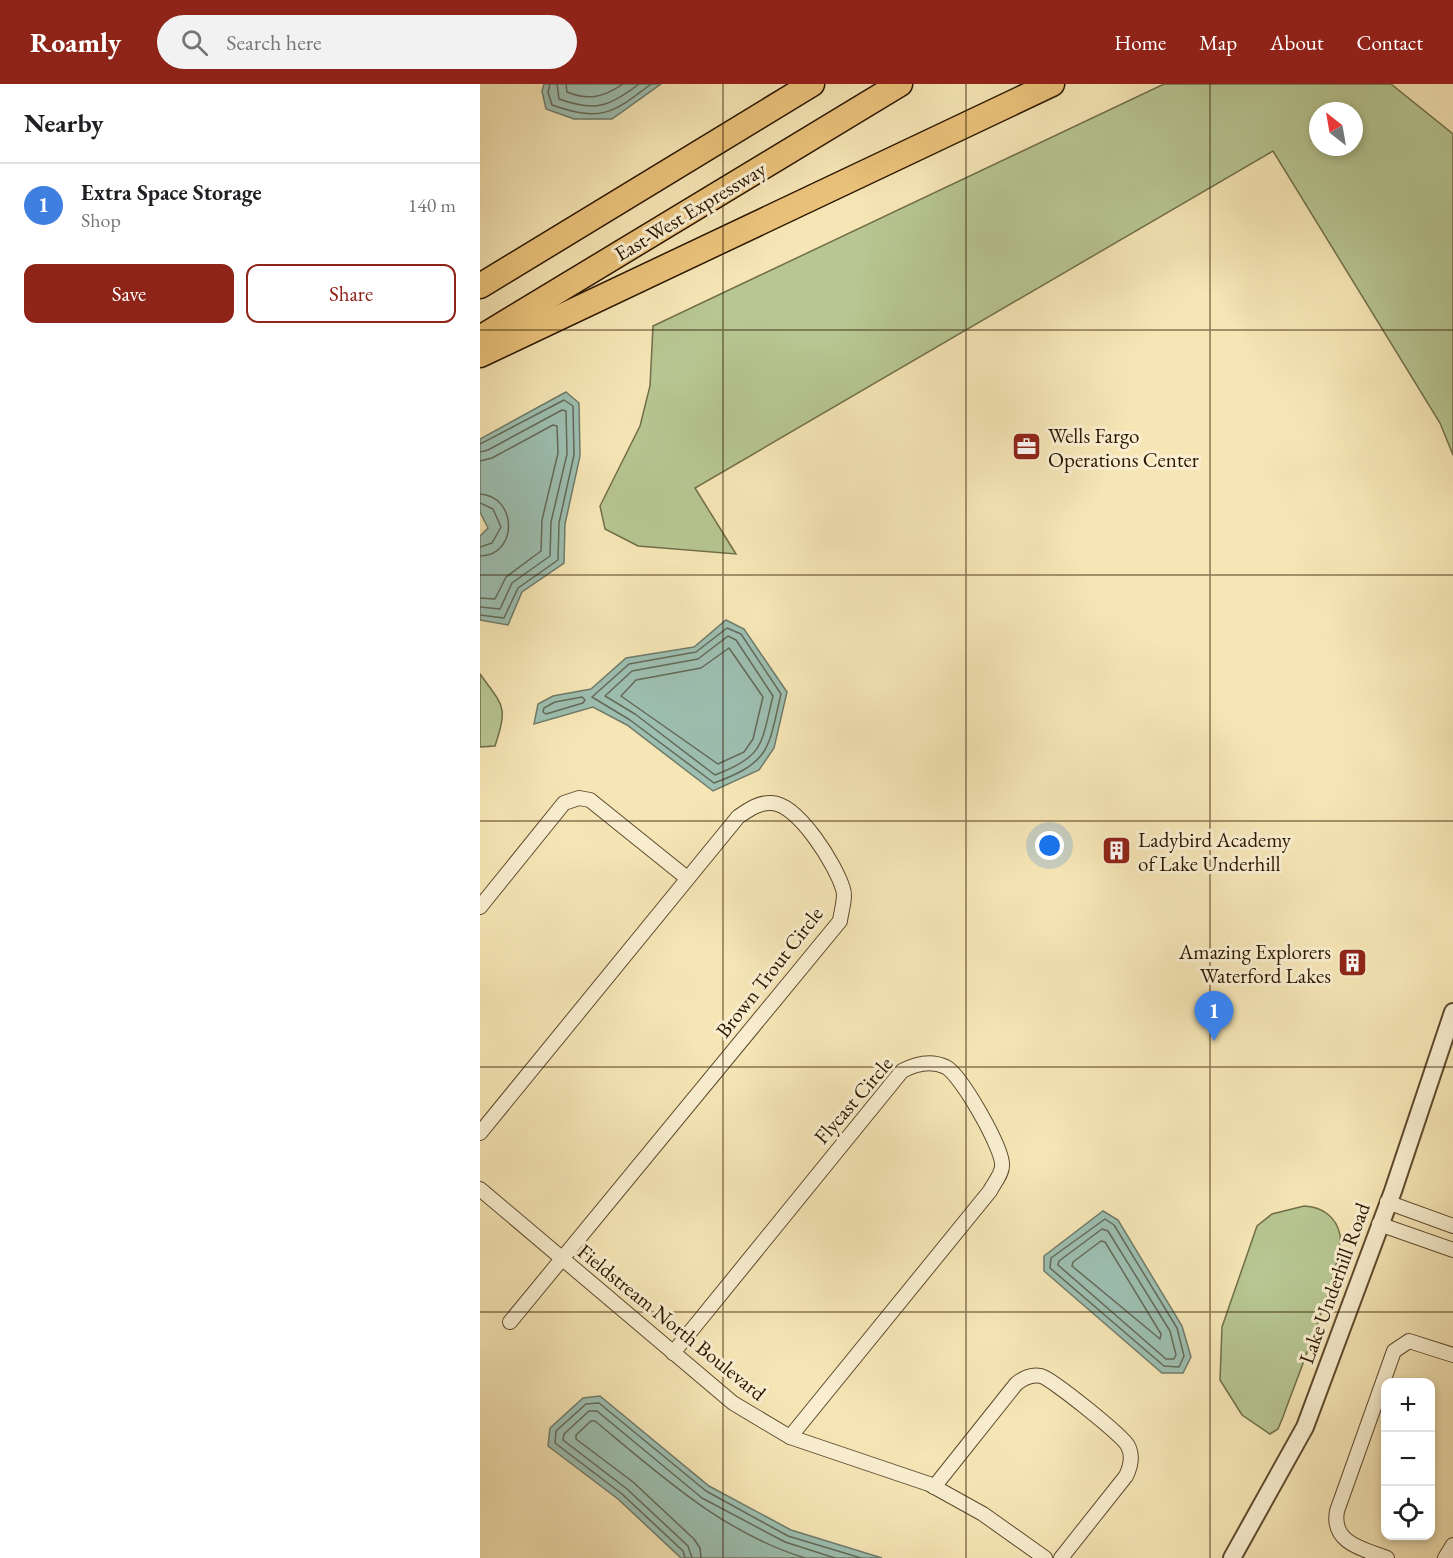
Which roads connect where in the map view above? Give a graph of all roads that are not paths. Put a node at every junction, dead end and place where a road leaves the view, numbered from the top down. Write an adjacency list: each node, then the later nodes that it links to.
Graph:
1 (813, 84): 4 (highway)
2 (900, 84): 5 (highway, East-West Expressway)
3 (1052, 84): 6 (highway)
4 (480, 285)
5 (480, 338)
6 (480, 355)
7 (687, 878): 8 (street); 10 (street, Brown Trout Circle); 16 (street, Brown Trout Circle)
8 (480, 907)
9 (1453, 1012): 12 (street, Lake Underhill Road)
10 (480, 1132)
11 (480, 1189): 16 (street, Fieldstream North Boulevard)
12 (1387, 1202): 13 (street, Lake Underhill Road); 14 (street)
13 (1379, 1224): 15 (street); 25 (street, Lake Underhill Road)
14 (1453, 1226)
15 (1453, 1250)
16 (562, 1260): 17 (street, Brown Trout Circle); 18 (street, Fieldstream North Boulevard)
17 (510, 1322)
18 (673, 1353): 20 (street, Fieldstream North Boulevard); 20 (street, Flycast Circle)
19 (1453, 1356): 26 (street)
20 (790, 1437): 21 (street, Fieldstream North Boulevard)
21 (934, 1487): 23 (street, Fieldstream North Boulevard); 24 (street)
22 (1453, 1545): 27 (street)
23 (1045, 1558)
24 (1060, 1558)
25 (1232, 1558)
26 (1387, 1558)
27 (1445, 1558)

